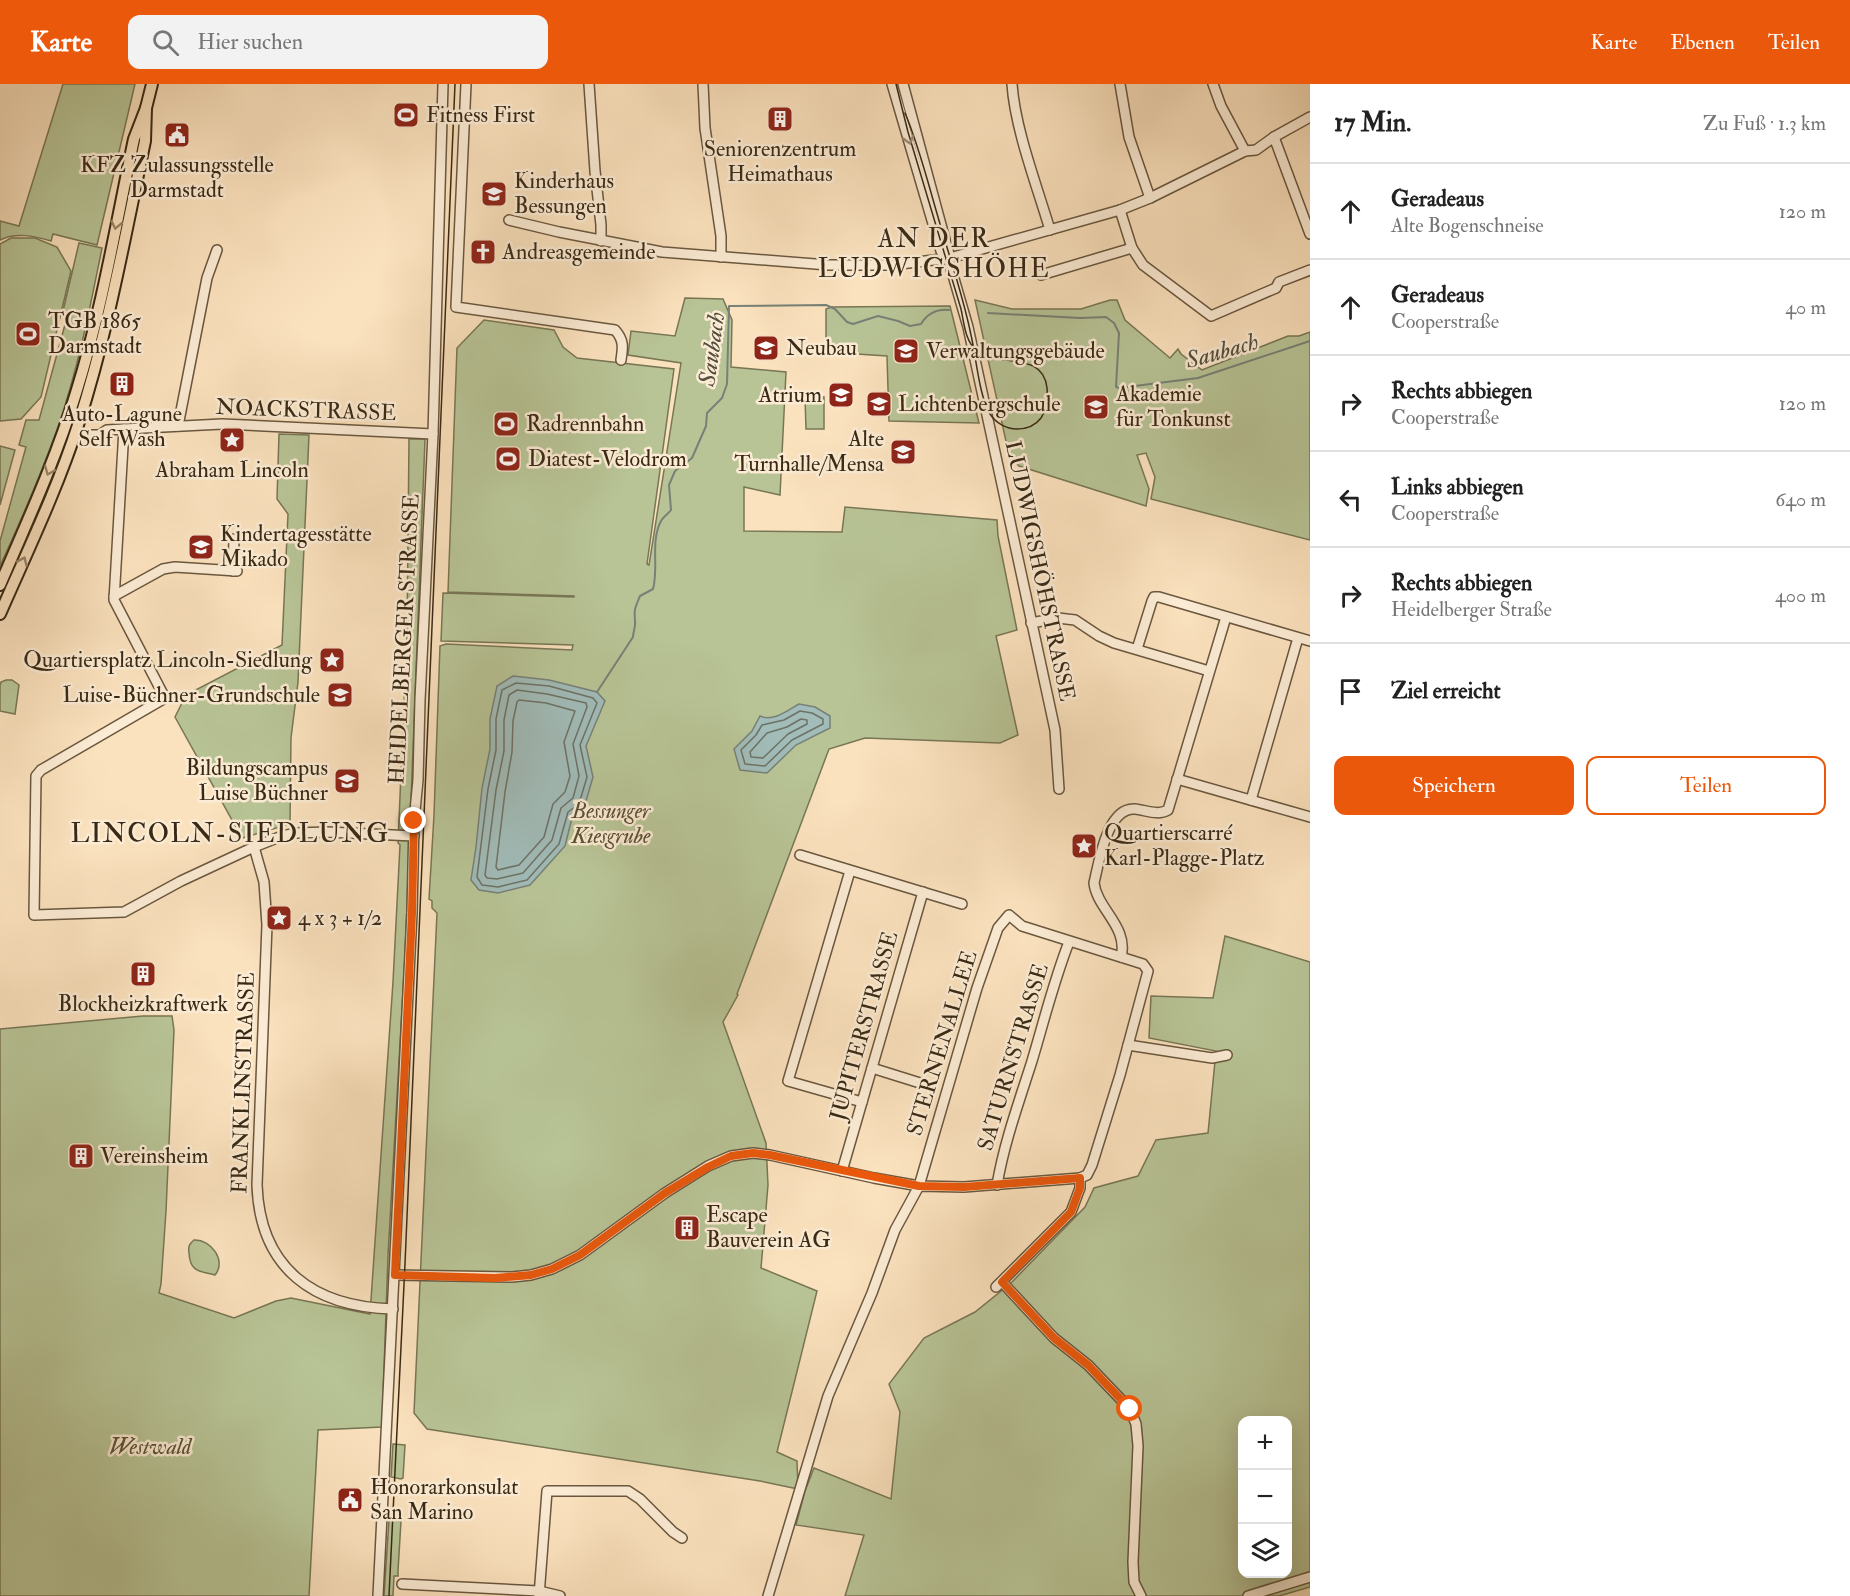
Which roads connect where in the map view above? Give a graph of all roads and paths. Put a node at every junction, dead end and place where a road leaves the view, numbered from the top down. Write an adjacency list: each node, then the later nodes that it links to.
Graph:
1 (152, 84): 11 (main road)
2 (466, 84): 27 (street)
3 (589, 84): 20 (street)
4 (703, 84): 23 (street)
5 (892, 84): 24 (street, LUDWIGSHÖHSTRASSE, one-way to 24)
6 (903, 84): 24 (street, LUDWIGSHÖHSTRASSE)
7 (1012, 84): 18 (street)
8 (1120, 84): 15 (street)
9 (1213, 84): 14 (street)
10 (442, 85): 30 (street, HEIDELBERGER STRASSE)
11 (146, 108): 33 (main road, one-way to 33); 35 (main road, one-way to 11)
12 (1310, 117): 13 (street)
13 (1274, 137): 14 (street); 19 (street)
14 (1245, 152): 15 (street)
15 (1150, 198): 16 (street)
16 (1120, 210): 18 (street); 21 (street)
17 (509, 220): 20 (street)
18 (1050, 230): 24 (street)
19 (1310, 234)
20 (601, 241): 23 (street)
21 (1132, 248): 25 (street); 26 (street)
22 (217, 250): 28 (street, NOACKSTRASSE)
23 (721, 257): 24 (street)
24 (948, 258): 37 (street, LUDWIGSHÖHSTRASSE)
25 (1310, 270)
26 (1041, 275)
27 (621, 360)
28 (178, 426): 29 (street, NOACKSTRASSE); 30 (street, NOACKSTRASSE)
29 (124, 429): 31 (street, NOACKSTRASSE); 34 (street)
30 (433, 434): 46 (street, HEIDELBERGER STRASSE)
31 (90, 435)
32 (234, 539): 34 (street)
33 (0, 585)
34 (114, 596): 47 (street)
35 (0, 614)
36 (1226, 617): 38 (street); 40 (street); 41 (street)
37 (1031, 623): 40 (street); 43 (street, LUDWIGSHÖHSTRASSE)
38 (1298, 638): 39 (street); 44 (street)
39 (1310, 641)
40 (1137, 649): 41 (street)
41 (1209, 670): 42 (street)
42 (1178, 779): 44 (street); 53 (street)
43 (1059, 789)
44 (1251, 800): 45 (street)
45 (1310, 817)
46 (414, 836): 47 (street); 63 (street, HEIDELBERGER STRASSE)
47 (254, 847): 64 (street, FRANKLINSTRASSE)
48 (800, 855): 49 (street)
49 (850, 871): 50 (street); 58 (street)
50 (923, 892): 51 (street); 56 (street, JUPITERSTRASSE)
51 (962, 904)
52 (1069, 942): 53 (street); 61 (street, SATURNSTRASSE); 62 (street, STERNENALLEE)
53 (1121, 957): 54 (street)
54 (1128, 1046): 55 (street); 60 (street)
55 (1227, 1055)
56 (872, 1068): 57 (street); 58 (street, JUPITERSTRASSE)
57 (920, 1083)
58 (862, 1102): 59 (street, JUPITERSTRASSE)
59 (842, 1171): 62 (street); 63 (street)
60 (1080, 1178): 61 (street); 72 (street)
61 (997, 1185): 62 (street)
62 (919, 1186): 71 (street, STERNENALLEE)
63 (395, 1275): 64 (street, HEIDELBERGER STRASSE)
64 (393, 1309): 69 (street, HEIDELBERGER STRASSE)
65 (682, 1538): 68 (street)
66 (1310, 1577): 73 (street)
67 (402, 1584): 68 (street)
68 (539, 1594): 70 (street)
69 (378, 1596)
70 (560, 1596)
71 (768, 1596)
72 (1141, 1596)
73 (1248, 1596)

